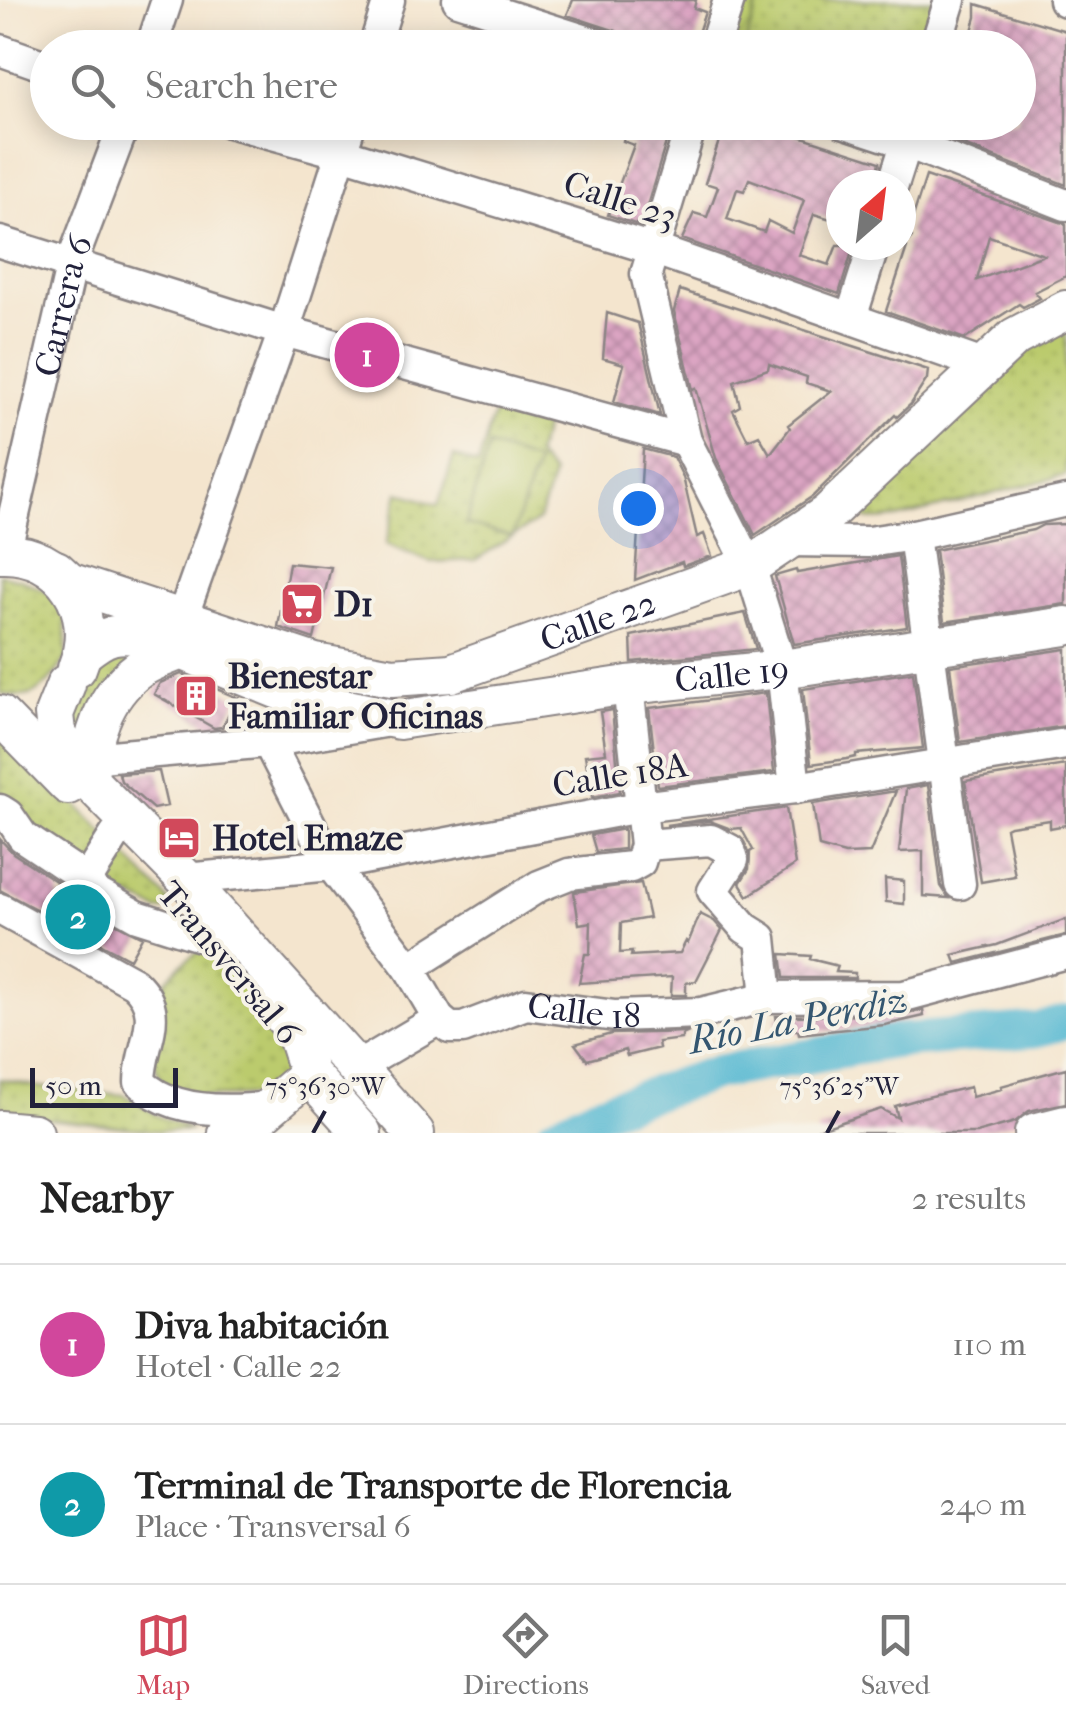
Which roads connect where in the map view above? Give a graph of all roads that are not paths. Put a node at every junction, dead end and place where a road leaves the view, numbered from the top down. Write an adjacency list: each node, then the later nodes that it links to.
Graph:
1 (167, 0): 6 (street)
2 (388, 0): 7 (street)
3 (458, 0): 8 (street)
4 (729, 0): 9 (street)
5 (950, 0): 10 (street)
6 (157, 30)
7 (379, 30)
8 (552, 30)
9 (720, 30)
10 (941, 30)
11 (0, 50): 12 (street)
12 (30, 61)
13 (118, 140): 25 (street, Carrera 6)
14 (297, 140): 19 (street, Calle 23)
15 (346, 140): 19 (street)
16 (686, 140): 23 (street)
17 (908, 140): 20 (street)
18 (925, 140): 21 (street)
19 (342, 152): 23 (street, Calle 23); 28 (street)
20 (898, 170)
21 (1066, 205)
22 (0, 242): 25 (street)
23 (653, 249): 27 (street, Calle 23); 30 (street)
24 (869, 260): 27 (street)
25 (72, 262): 28 (street); 34 (street, Carrera 6)
26 (1066, 310): 29 (main road, Calle 22)
27 (851, 318): 29 (street, Calle 23)
28 (284, 330): 30 (street); 38 (street)
29 (983, 365): 33 (main road, Calle 22)
30 (686, 441): 35 (street)
31 (1066, 501): 32 (street)
32 (914, 535): 33 (street); 39 (street)
33 (788, 541): 35 (main road, Calle 22)
34 (2, 554): 36 (main road, Calle 22)
35 (750, 566): 38 (main road, Calle 22); 41 (street)
36 (56, 570): 38 (main road, Calle 22); 40 (main road, Transversal 6)
37 (1066, 626): 39 (main road, Calle 19)
38 (181, 635): 40 (main road, Calle 19); 44 (main road, Calle 19); 48 (main road)
39 (929, 647): 41 (main road, Calle 19); 47 (street)
40 (74, 668): 43 (main road, Calle 19); 48 (main road, Transversal 6)
41 (782, 668): 42 (main road, Calle 19); 49 (street)
42 (628, 685): 44 (main road, Calle 19); 50 (street)
43 (0, 712): 52 (main road, Transversal 6)
44 (399, 720): 45 (street, Calle 19)
45 (268, 742): 48 (street, Calle 19); 54 (street)
46 (1066, 744): 47 (street, Calle 18A)
47 (944, 762): 49 (street, Calle 18A); 56 (street)
48 (89, 770): 55 (main road, Transversal 6)
49 (795, 788): 50 (street, Calle 18A)
50 (640, 807): 53 (street); 54 (street, Calle 18A)
51 (0, 810): 57 (street)
52 (114, 835): 57 (street); 59 (main road, Transversal 6)
53 (642, 853): 61 (street); 62 (street)
54 (330, 866): 55 (street, Calle 18A); 61 (street)
55 (186, 880): 64 (main road, Transversal 6)
56 (960, 884)
57 (78, 892): 59 (street)
58 (0, 909): 66 (street)
59 (219, 942): 65 (main road, Transversal 6)
60 (1066, 952): 62 (street, Calle 18)
61 (409, 968): 63 (street)
62 (767, 997): 63 (street, Calle 18)
63 (439, 1019): 64 (street)
64 (366, 1078): 71 (main road, Transversal 6)
65 (336, 1105): 66 (main road)
66 (267, 1120): 70 (main road)
67 (1066, 1124): 72 (main road)
68 (0, 1130): 69 (main road)
69 (34, 1133)
70 (227, 1133)
71 (414, 1133)
72 (1034, 1133)

